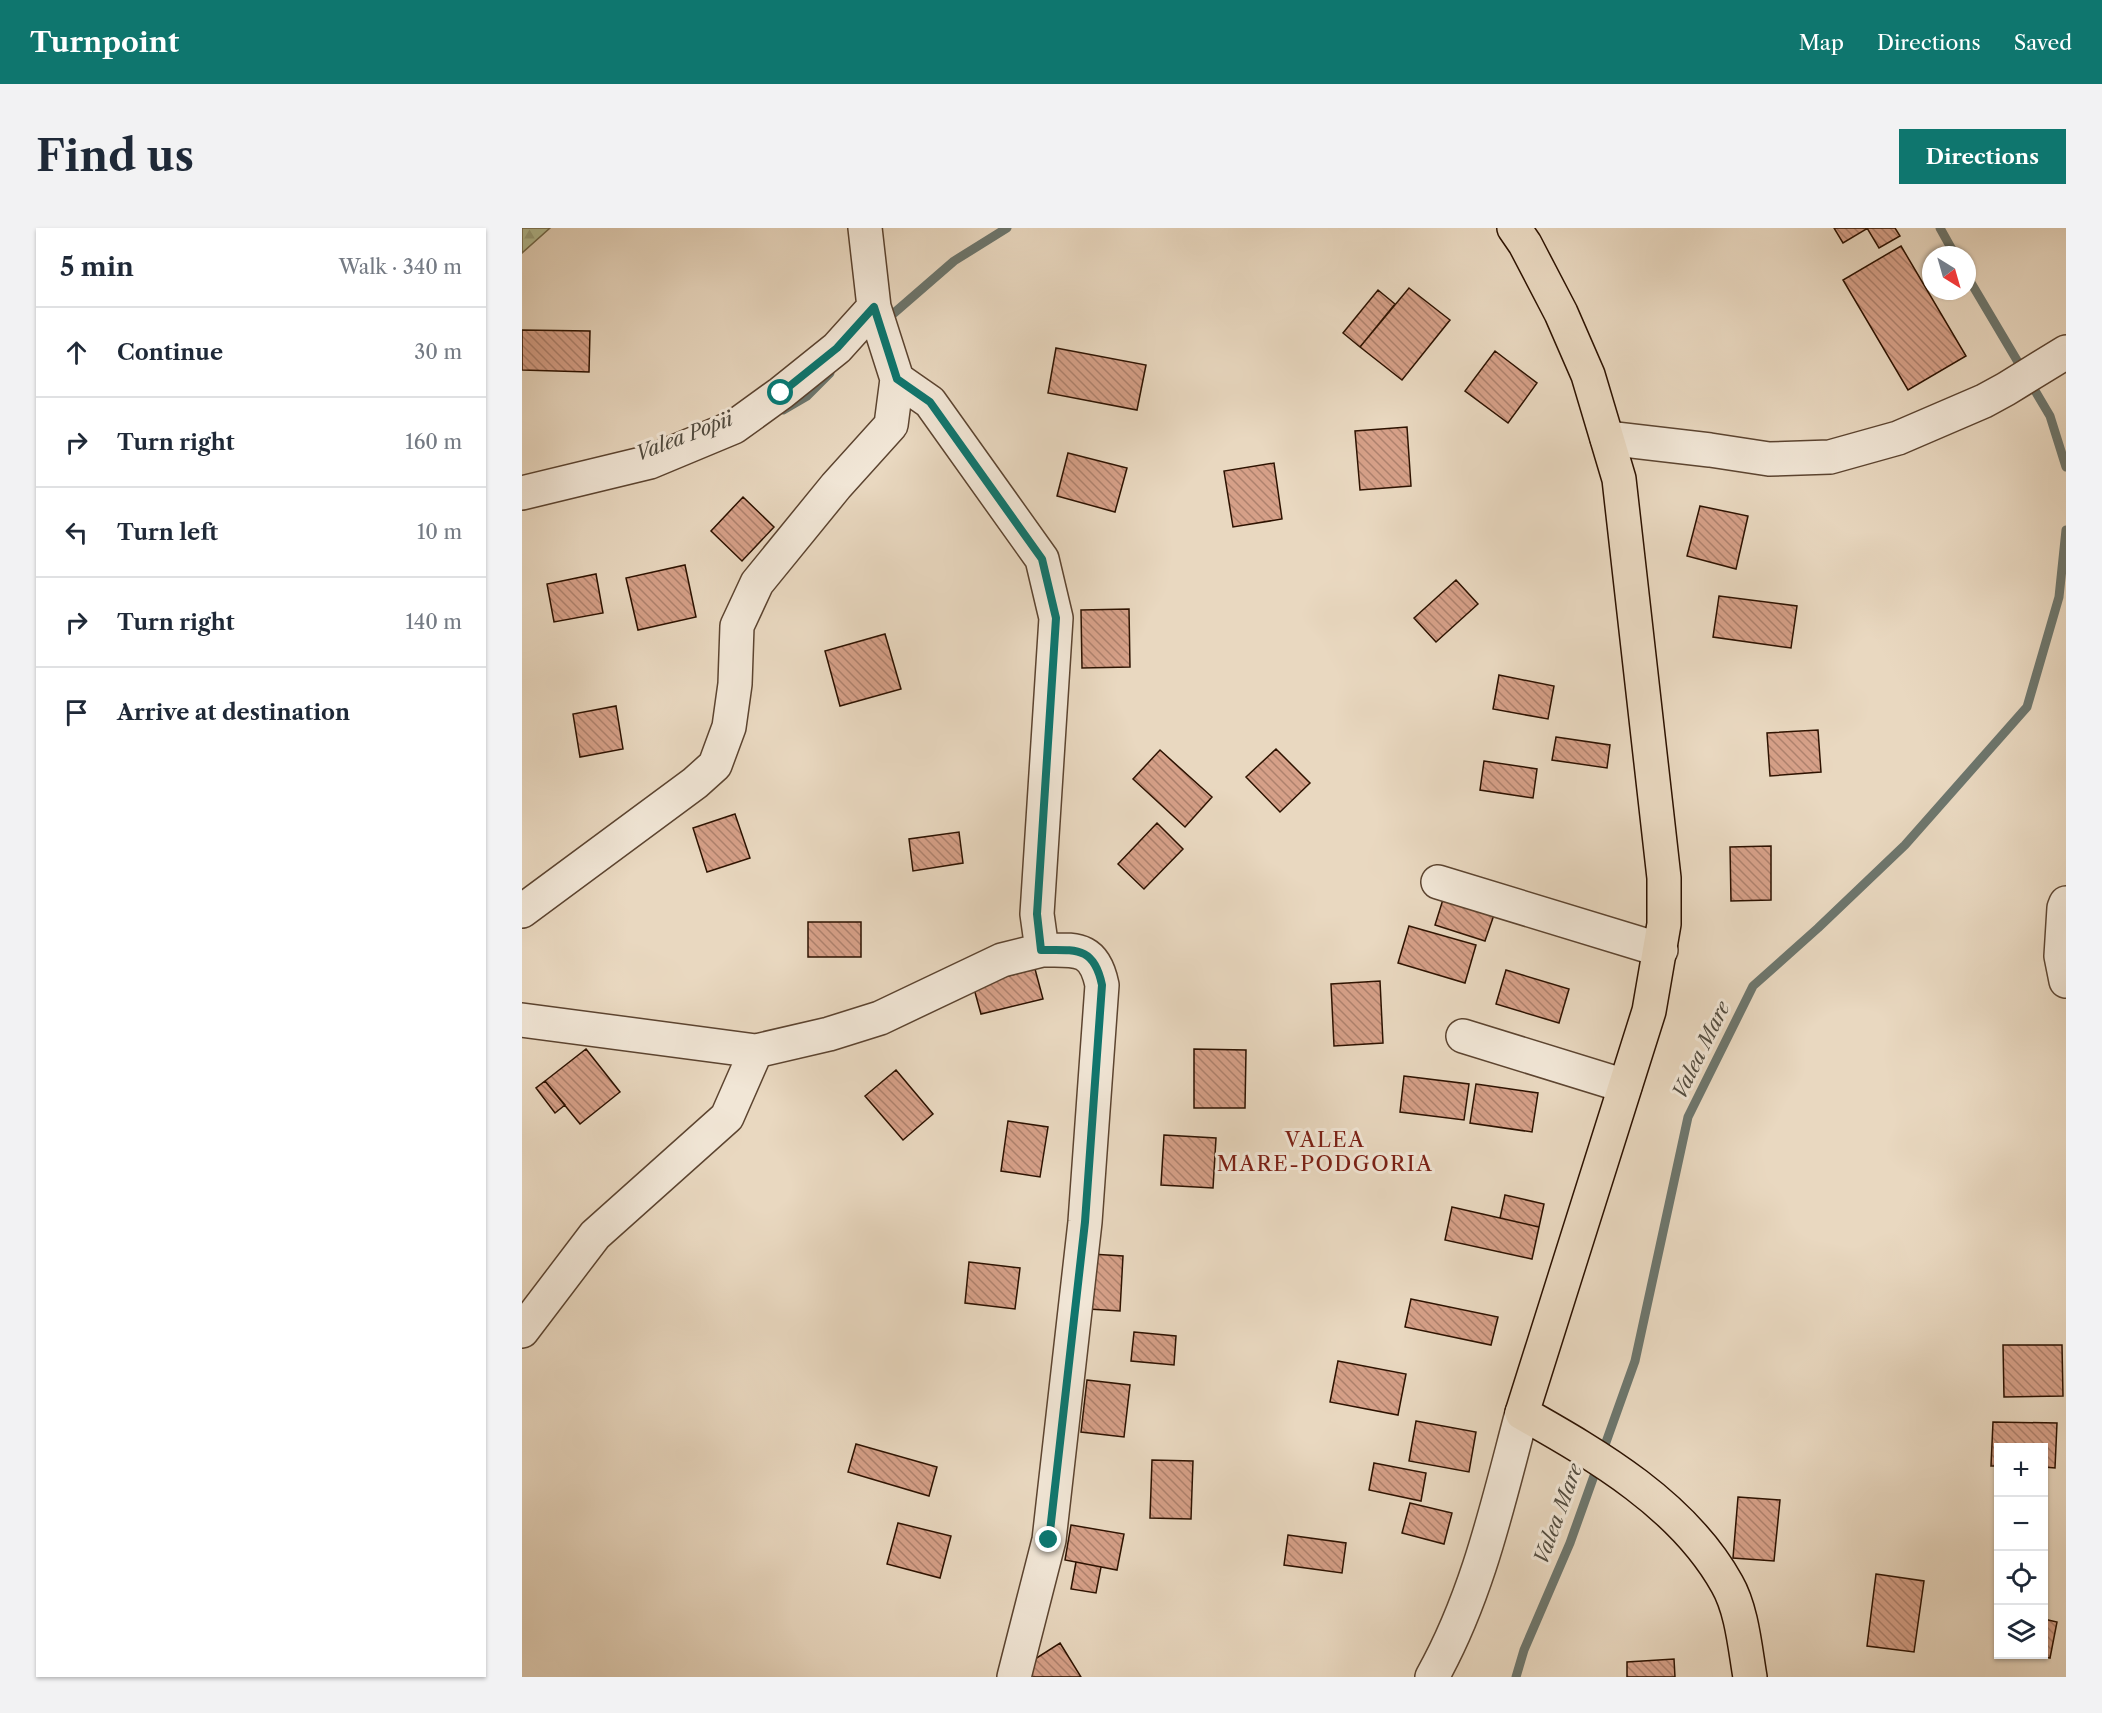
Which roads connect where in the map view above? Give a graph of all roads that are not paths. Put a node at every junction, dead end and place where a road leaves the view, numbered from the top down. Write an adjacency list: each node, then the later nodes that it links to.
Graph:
1 (865, 228): 3 (street)
2 (1514, 228): 6 (main road)
3 (878, 319): 5 (street); 7 (street)
4 (2059, 356): 6 (street)
5 (897, 379): 10 (street); 11 (street)
6 (1607, 438): 12 (main road)
7 (522, 493)
8 (1438, 882): 12 (street)
9 (2066, 903): 13 (street)
10 (522, 911)
11 (1041, 950): 16 (street); 20 (street)
12 (1661, 950): 17 (main road)
13 (2066, 981)
14 (522, 1020): 16 (street)
15 (1463, 1036): 17 (street)
16 (756, 1052): 18 (street)
17 (1625, 1086): 19 (main road)
18 (522, 1331)
19 (1522, 1413): 21 (street); 22 (main road)
20 (1014, 1677)
21 (1432, 1677)
22 (1750, 1677)

